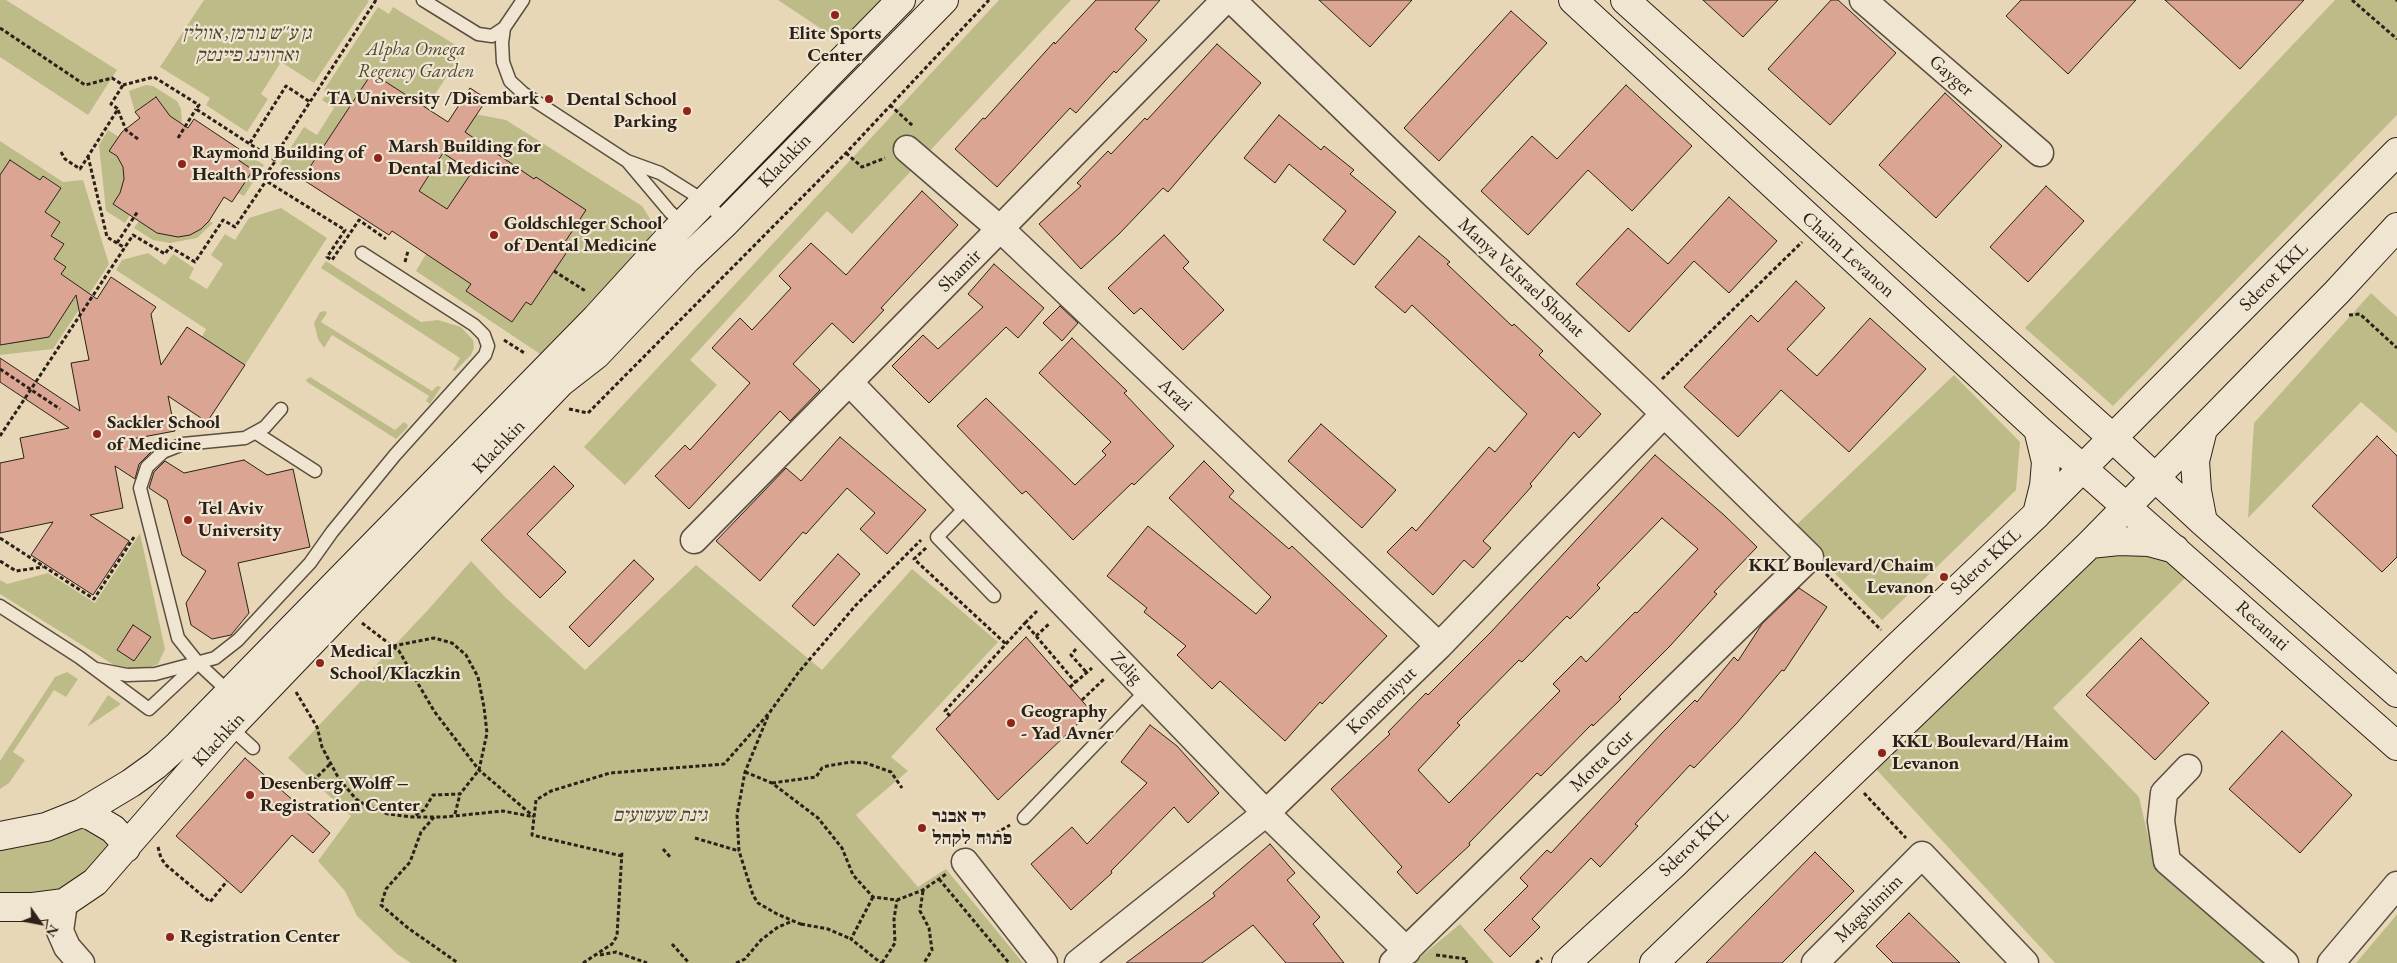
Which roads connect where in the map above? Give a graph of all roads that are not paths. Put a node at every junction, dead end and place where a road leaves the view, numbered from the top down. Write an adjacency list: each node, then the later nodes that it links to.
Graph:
1 (423, 0): 10 (lane)
2 (523, 0): 10 (lane)
3 (901, 0): 15 (main road, Klachkin)
4 (944, 0): 16 (main road, Klachkin)
5 (1224, 0): 19 (street, Shamir)
6 (1232, 0): 26 (street, Manya VeIsrael Shohat)
7 (1573, 0): 27 (main road, Chaim Levanon)
8 (1625, 0): 25 (main road)
9 (1863, 0): 13 (street, Gayger)
10 (504, 28): 14 (lane)
11 (907, 149): 19 (street, Arazi)
12 (2397, 152): 23 (main road, Sderot KKL)
13 (2040, 153)
14 (627, 161): 15 (lane); 17 (lane)
15 (706, 202): 16 (lane); 17 (main road, Klachkin)
16 (726, 222): 20 (main road, Klachkin)
17 (684, 224): 20 (lane); 49 (main road, Klachkin)
18 (2397, 227): 28 (main road)
19 (1001, 230): 22 (street, Shamir); 44 (street, Arazi)
20 (704, 243): 50 (main road, Klachkin)
21 (362, 252): 45 (lane)
22 (849, 382): 34 (street, Zelig); 38 (street, Shamir)
23 (2148, 404): 25 (main road); 30 (main road, Sderot KKL)
24 (281, 409): 29 (lane)
25 (2081, 410): 30 (main road)
26 (1664, 414): 41 (street, Manya VeIsrael Shohat); 44 (street, Komemiyut)
27 (2038, 429): 31 (main road, Chaim Levanon); 36 (main road)
28 (2204, 429): 33 (main road); 37 (main road)
29 (256, 433): 32 (lane); 45 (lane)
30 (2114, 439): 31 (main road, Sderot KKL); 33 (main road)
31 (2083, 468): 35 (main road, Chaim Levanon); 36 (main road, Sderot KKL)
32 (314, 471)
33 (2156, 478): 35 (main road); 37 (main road, Recanati)
34 (953, 490): 42 (lane); 47 (street, Zelig)
35 (2127, 507): 39 (main road); 40 (main road, Recanati)
36 (2037, 514): 67 (main road, Sderot KKL)
37 (2203, 522): 48 (main road, Recanati)
38 (694, 540)
39 (2090, 544): 40 (main road); 68 (main road)
40 (2176, 549): 51 (main road, Recanati)
41 (1810, 557): 63 (street, Motta Gur)
42 (994, 596)
43 (0, 606): 46 (lane)
44 (1440, 646): 55 (street, Komemiyut)
45 (198, 663): 46 (lane); 46 (lane); 49 (lane)
46 (96, 669)
47 (1147, 690): 55 (street, Zelig); 56 (lane)
48 (2397, 693)
49 (231, 694): 54 (main road, Klachkin)
50 (230, 727): 52 (lane); 58 (main road, Klachkin)
51 (2397, 746)
52 (253, 748)
53 (2188, 768): 71 (street)
54 (81, 813): 57 (main road, Klachkin); 58 (main road)
55 (1266, 813): 63 (street, Zelig); 66 (street, Komemiyut)
56 (1024, 818)
57 (0, 836)
58 (126, 848): 61 (main road, Klachkin)
59 (970, 854): 65 (street)
60 (2397, 885): 72 (street)
61 (64, 903): 62 (main road); 64 (street)
62 (0, 907)
63 (1400, 957)
64 (81, 963)
65 (1044, 963)
66 (1078, 963)
67 (1566, 963)
68 (1654, 963)
69 (1815, 963): 70 (street, Magshimim)
70 (2025, 963)
71 (2285, 963)
72 (2331, 963)

